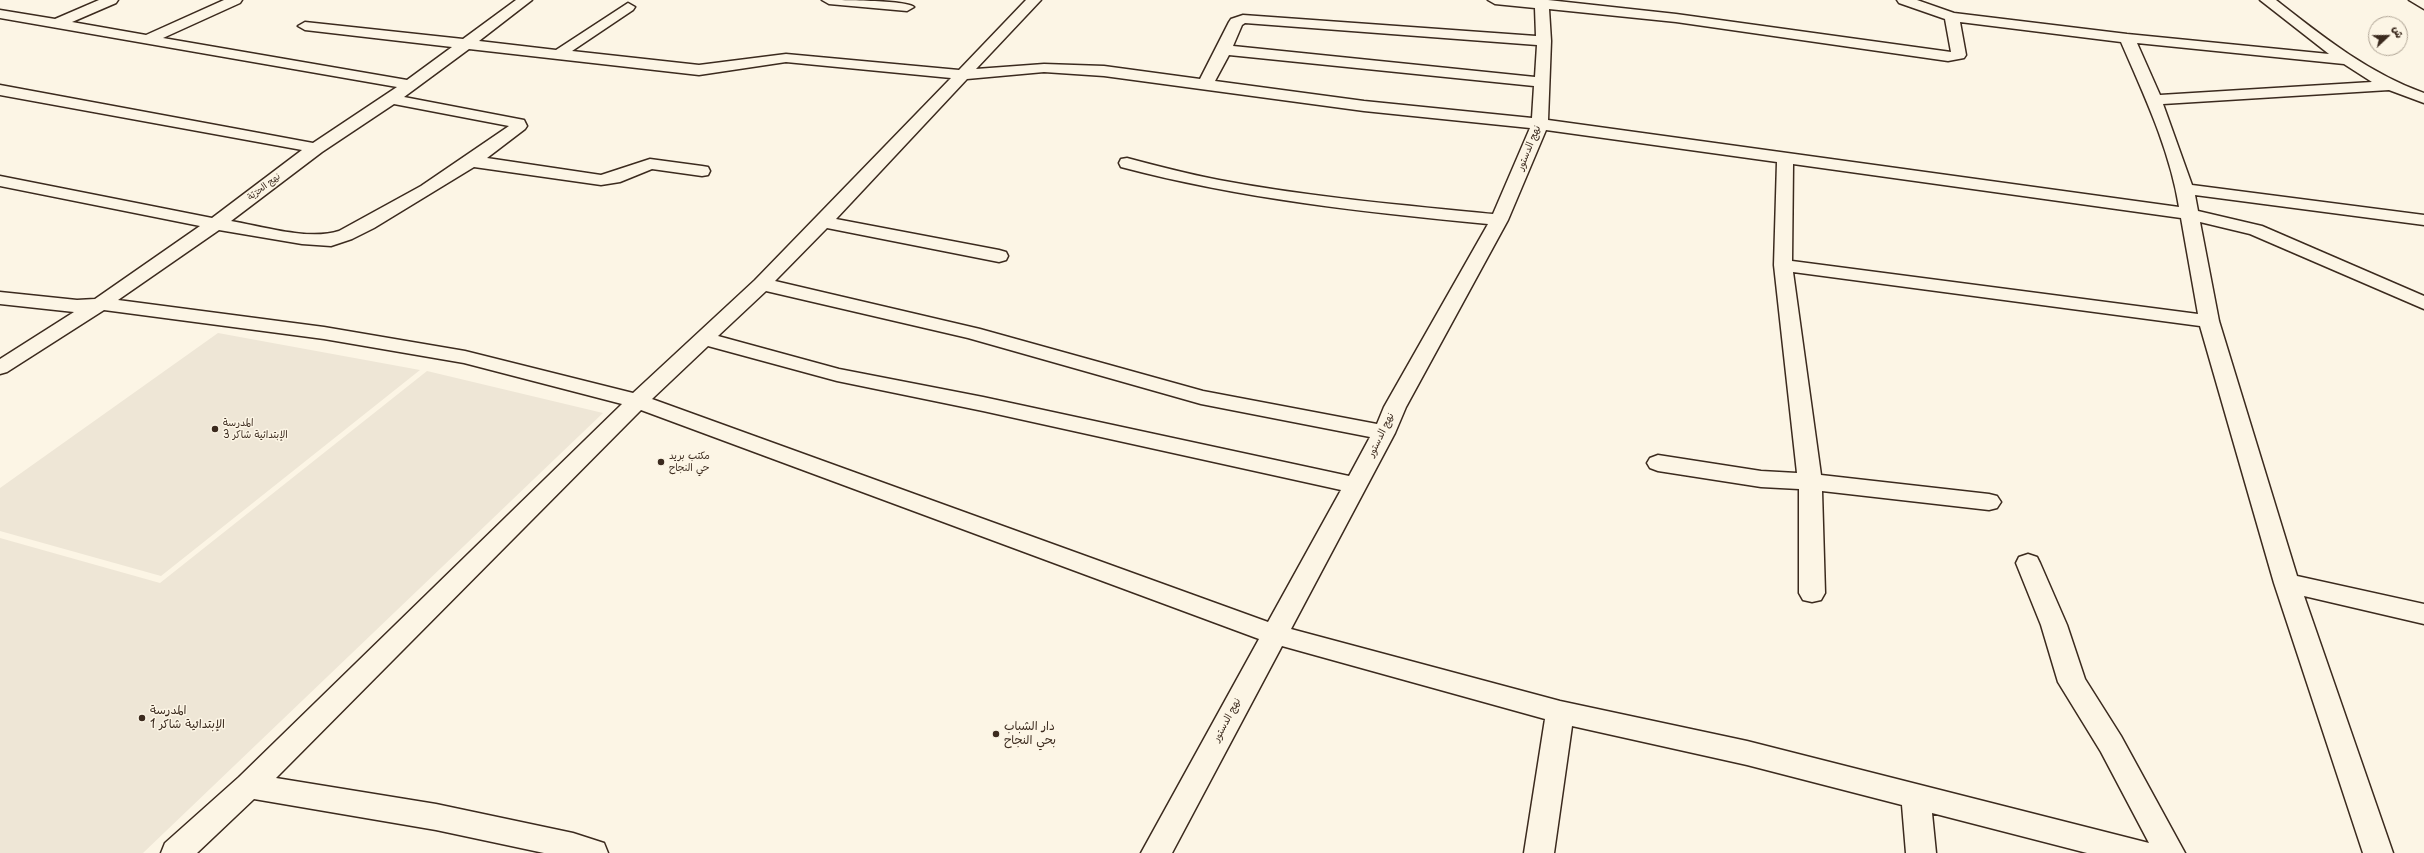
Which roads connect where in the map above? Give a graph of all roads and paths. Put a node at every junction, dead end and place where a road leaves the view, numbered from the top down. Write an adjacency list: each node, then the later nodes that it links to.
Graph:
1 (5, 0): 11 (street)
2 (111, 0): 18 (street)
3 (235, 0): 21 (street)
4 (524, 0): 23 (street, نهج الحرّيّة)
5 (829, 0): 15 (street)
6 (1034, 0): 27 (street)
7 (1495, 0): 12 (street)
8 (1904, 0): 17 (street)
9 (2267, 0): 26 (street)
10 (2416, 0): 13 (street)
11 (0, 2)
12 (1541, 2): 17 (street); 22 (street, نهج الدستور)
13 (2424, 5)
14 (628, 7): 25 (street)
15 (907, 7)
16 (0, 14): 18 (street)
17 (1952, 17): 20 (street)
18 (58, 23): 21 (street)
19 (304, 26): 23 (street)
20 (2127, 38): 26 (street); 35 (street)
21 (147, 40): 29 (street)
22 (1544, 41): 24 (street); 28 (street, نهج الدستور)
23 (465, 45): 25 (street); 29 (street, نهج الحرّيّة)
24 (1224, 50): 28 (street); 30 (street)
25 (559, 54): 27 (street)
26 (2346, 60): 31 (street)
27 (964, 75): 30 (street); 47 (street)
28 (1543, 82): 36 (street, نهج الدستور)
29 (410, 85): 34 (street, نهج الحرّيّة)
30 (1205, 85): 36 (street)
31 (2390, 85): 33 (street); 35 (street)
32 (0, 90): 37 (street)
33 (2424, 98)
34 (391, 100): 37 (street, نهج الحرّيّة); 39 (street)
35 (2154, 100): 43 (street)
36 (1540, 124): 38 (street); 45 (street, نهج الدستور)
37 (316, 148): 48 (street, نهج الحرّيّة)
38 (1785, 158): 44 (street); 50 (street)
39 (470, 161): 41 (street); 48 (street)
40 (1127, 163): 45 (street)
41 (702, 171)
42 (0, 181): 48 (street)
43 (2185, 189): 44 (street); 46 (street)
44 (2189, 214): 54 (street); 55 (street)
45 (1499, 220): 59 (street, نهج الدستور)
46 (2424, 220)
47 (823, 222): 49 (street); 51 (street)
48 (215, 224): 53 (street, نهج الحرّيّة)
49 (999, 256)
50 (1783, 265): 55 (street); 61 (street)
51 (762, 284): 56 (street); 59 (street)
52 (0, 298): 53 (street)
53 (100, 304): 57 (street, نهج الحرّيّة); 58 (street)
54 (2423, 304)
55 (2209, 321): 65 (street)
56 (702, 338): 58 (street); 62 (street)
57 (0, 368)
58 (637, 401): 68 (street); 70 (street)
59 (1384, 433): 62 (street, نهج الدستور)
60 (1658, 463): 61 (street)
61 (1810, 482): 63 (street); 66 (street)
62 (1355, 485): 68 (street, نهج الدستور)
63 (1989, 502)
64 (2028, 563): 78 (street)
65 (2287, 583): 67 (street); 79 (street)
66 (1812, 593)
67 (2424, 614)
68 (1273, 634): 69 (street); 74 (street, نهج الدستور)
69 (1560, 712): 71 (street); 75 (street)
70 (249, 786): 72 (street); 73 (street)
71 (1916, 796): 76 (street); 77 (street)
72 (176, 853)
73 (593, 853)
74 (1156, 853)
75 (1539, 853)
76 (1921, 853)
77 (2139, 853)
78 (2170, 853)
79 (2378, 853)

